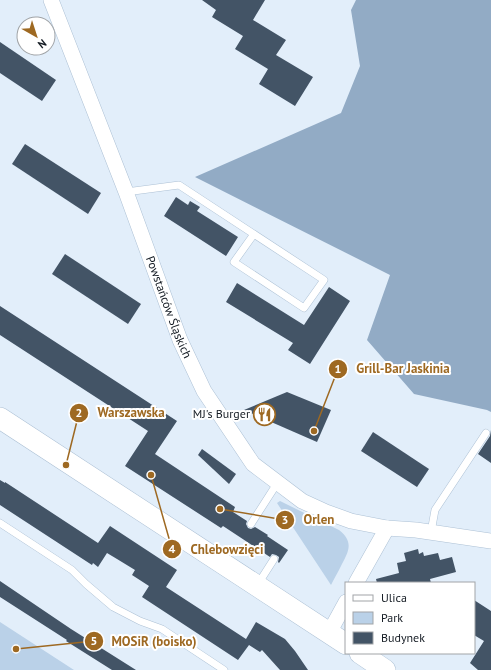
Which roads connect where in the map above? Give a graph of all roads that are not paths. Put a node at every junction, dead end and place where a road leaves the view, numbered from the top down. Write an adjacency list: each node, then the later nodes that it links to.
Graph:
1 (51, 0): 2 (street, Powstańców Śląskich)
2 (126, 192): 3 (lane); 6 (street, Powstańców Śląskich)
3 (254, 234): 3 (lane)
4 (0, 418): 14 (main road)
5 (486, 434): 10 (lane)
6 (278, 482): 8 (lane); 9 (street, Powstańców Śląskich)
7 (0, 523): 19 (lane)
8 (251, 524)
9 (387, 528): 10 (street, Powstańców Śląskich); 13 (street)
10 (431, 532): 11 (street, Powstańców Śląskich)
11 (491, 541)
12 (274, 559): 14 (lane)
13 (357, 582)
14 (257, 586): 16 (main road)
15 (345, 604): 16 (street)
16 (329, 632): 17 (main road)
17 (345, 643)
18 (361, 654): 20 (main road)
19 (224, 670)
20 (385, 670)

